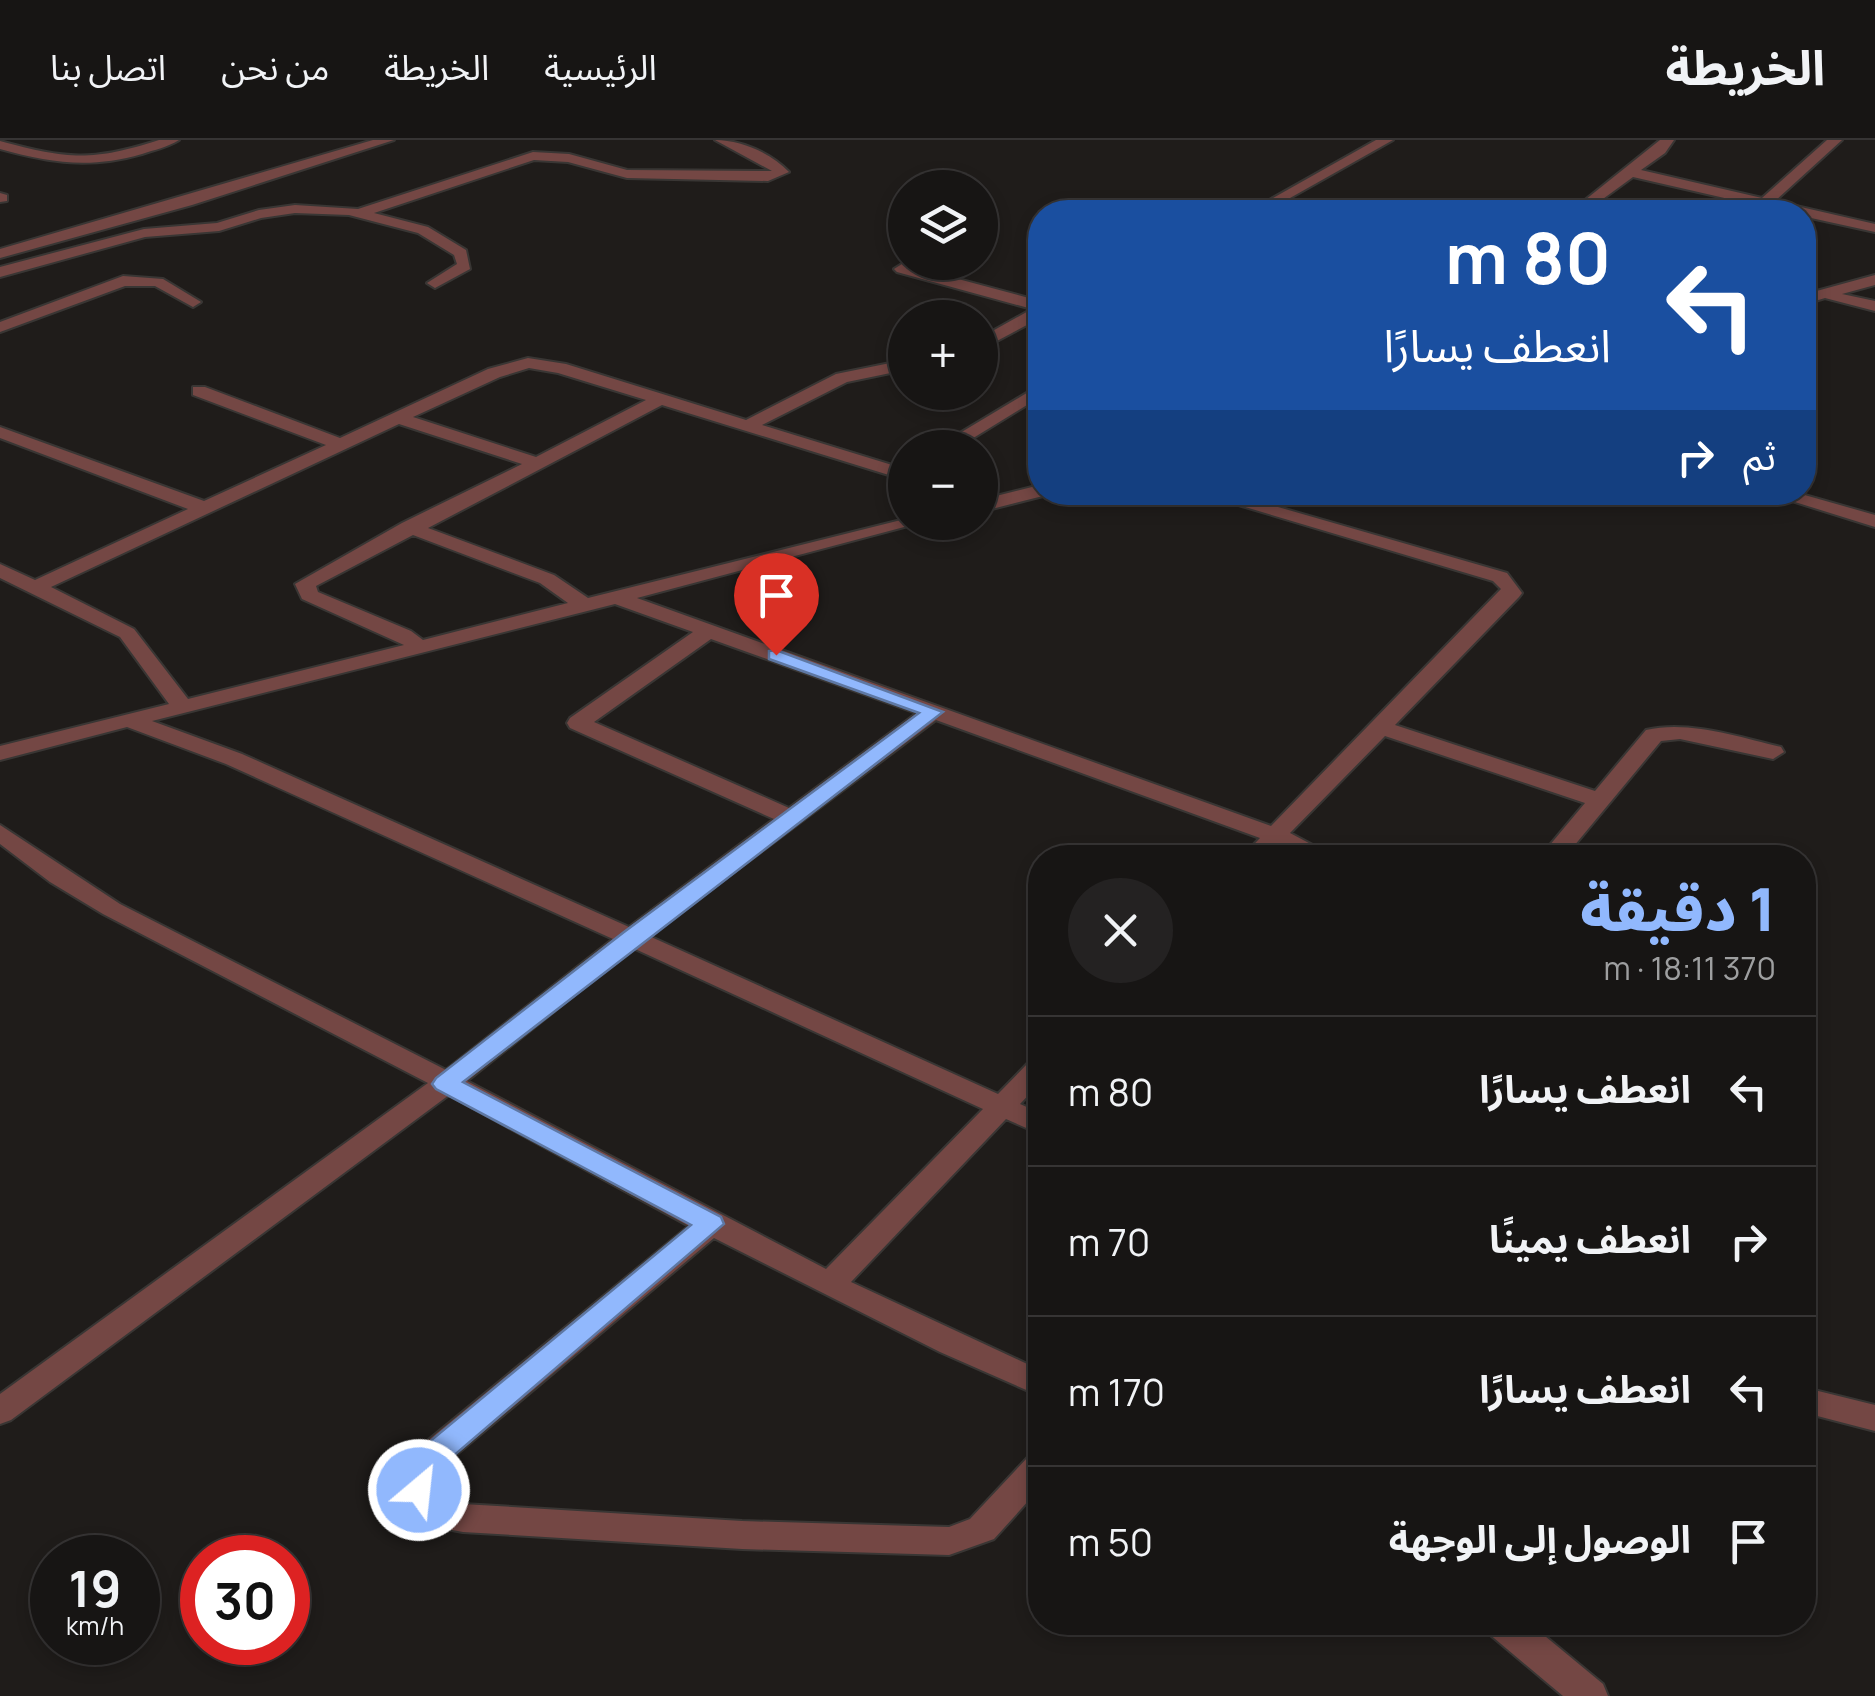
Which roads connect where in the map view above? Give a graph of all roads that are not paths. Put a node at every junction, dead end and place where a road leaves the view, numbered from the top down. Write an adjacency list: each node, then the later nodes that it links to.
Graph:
1 (172, 140): 7 (street)
2 (386, 140): 16 (street)
3 (722, 140): 13 (street)
4 (1386, 140): 9 (street)
5 (1667, 140): 8 (street)
6 (1835, 140): 12 (street)
7 (0, 145)
8 (1630, 172): 10 (street); 11 (street)
9 (1277, 200)
10 (1593, 200)
11 (1731, 200)
12 (1769, 200)
13 (360, 213): 17 (street); 20 (street)
14 (1816, 218): 15 (street)
15 (1875, 228)
16 (0, 254)
17 (0, 272)
18 (940, 280): 24 (street)
19 (1875, 280): 21 (street)
20 (435, 283)
21 (1816, 295)
22 (1816, 298): 25 (street)
23 (193, 302): 27 (street)
24 (1028, 306)
25 (1875, 306)
26 (1028, 316): 28 (street)
27 (0, 326)
28 (998, 334)
29 (888, 369): 34 (street)
30 (199, 391): 37 (street)
31 (1028, 397): 35 (street)
32 (661, 399): 33 (street); 34 (street); 38 (street)
33 (397, 418): 37 (street); 38 (street)
34 (748, 426): 39 (street)
35 (974, 430)
36 (0, 432): 44 (street)
37 (340, 444): 44 (street)
38 (533, 462): 46 (street)
39 (888, 468)
40 (1028, 494): 41 (street)
41 (998, 500)
42 (1816, 504): 45 (street)
43 (1250, 505): 57 (street)
44 (204, 508): 49 (street)
45 (1875, 520)
46 (409, 527): 51 (street); 53 (street)
47 (888, 529): 50 (street)
48 (0, 570): 49 (street)
49 (38, 586): 54 (street)
50 (618, 598): 51 (street); 52 (street)
51 (585, 606): 53 (street)
52 (708, 632): 55 (street); 61 (street)
53 (422, 648): 54 (street)
54 (181, 705): 56 (street)
55 (934, 712): 61 (street); 63 (street)
56 (125, 719): 59 (street); 67 (street)
57 (1380, 727): 60 (street); 63 (street)
58 (1773, 752): 60 (street)
59 (0, 753)
60 (1598, 800): 66 (street)
61 (792, 818): 67 (street)
62 (0, 832): 69 (street)
63 (1275, 835): 64 (street); 65 (street)
64 (1265, 845)
65 (1297, 845)
66 (1562, 845)
67 (632, 937): 69 (street); 70 (street)
68 (1028, 1080): 70 (street)
69 (445, 1084): 72 (street); 76 (street)
70 (1001, 1107): 71 (street); 73 (street)
71 (1028, 1119)
72 (711, 1224): 73 (street); 78 (street)
73 (830, 1284): 74 (street)
74 (1028, 1378)
75 (1816, 1403): 77 (street)
76 (0, 1411)
77 (1875, 1418)
78 (1028, 1479)
79 (1517, 1635): 80 (street)
80 (1590, 1696)

